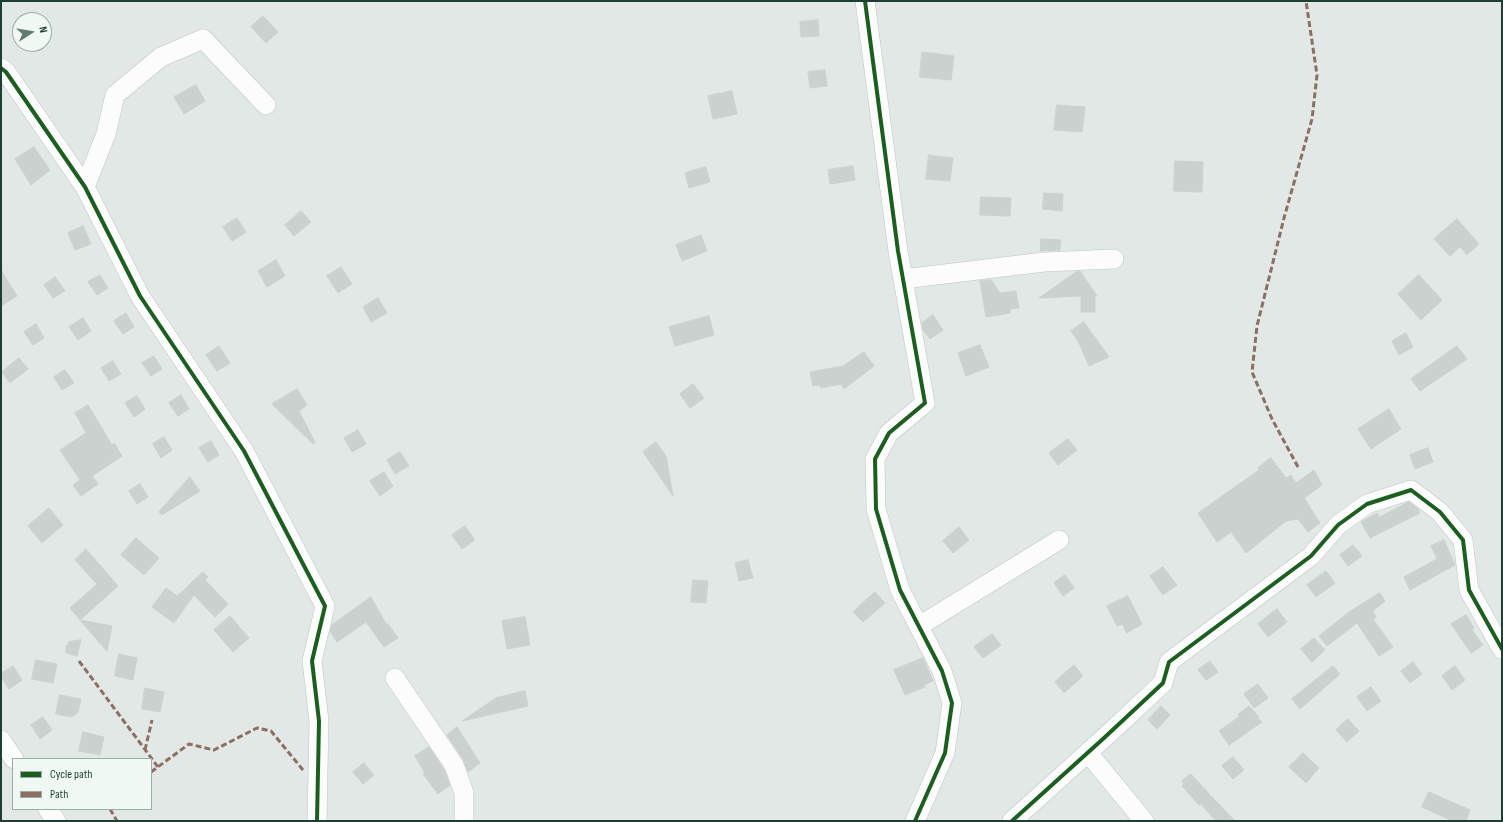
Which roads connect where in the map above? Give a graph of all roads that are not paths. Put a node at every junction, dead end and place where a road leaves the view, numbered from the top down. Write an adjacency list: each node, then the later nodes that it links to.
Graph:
1 (865, 1): 6 (street)
2 (1, 68): 4 (street)
3 (266, 106): 4 (street)
4 (85, 186): 16 (street)
5 (1114, 259): 6 (street)
6 (903, 279): 8 (street)
7 (1059, 540): 8 (street)
8 (919, 626): 18 (street)
9 (1502, 649): 12 (street)
10 (395, 678): 17 (street)
11 (1, 740): 13 (street)
12 (1088, 753): 19 (street); 20 (street)
13 (13, 758)
14 (49, 810): 15 (street)
15 (56, 821)
16 (317, 821)
17 (464, 821)
18 (915, 821)
19 (1012, 821)
20 (1144, 821)

